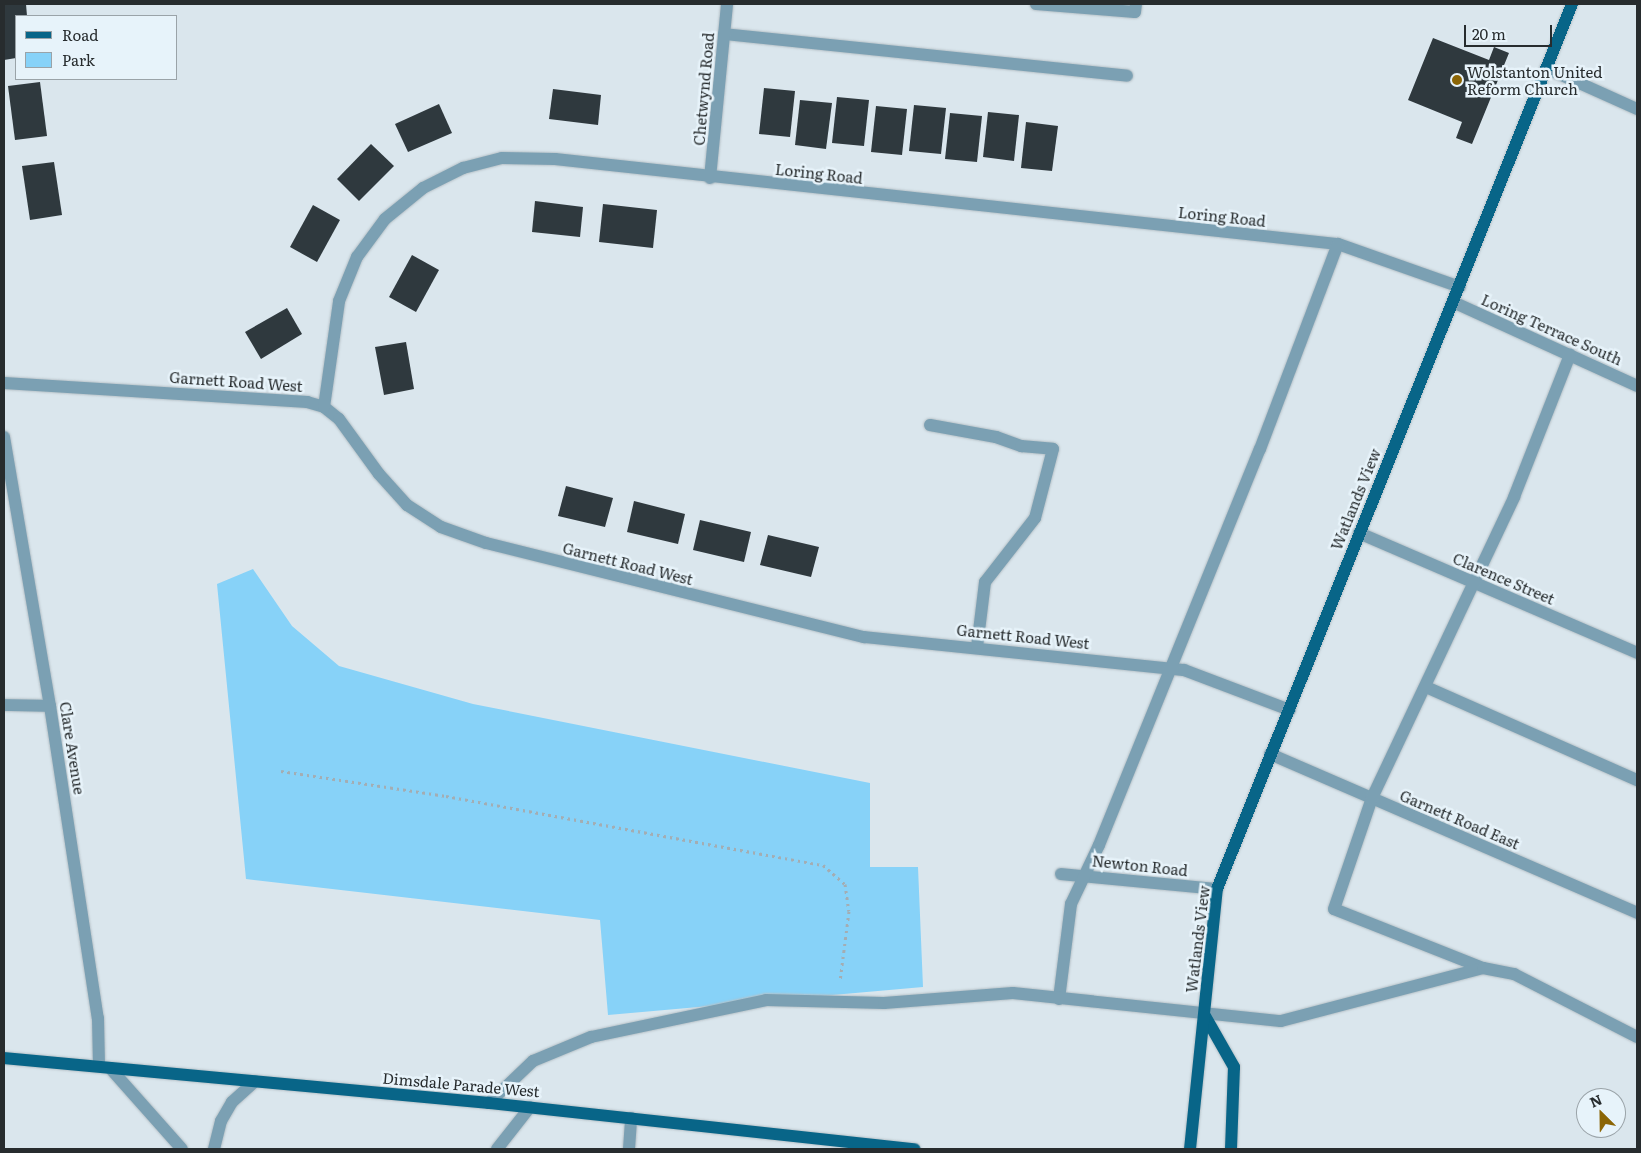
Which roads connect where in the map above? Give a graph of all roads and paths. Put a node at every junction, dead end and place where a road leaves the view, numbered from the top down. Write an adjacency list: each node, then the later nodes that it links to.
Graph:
1 (727, 4): 5 (street, Chetwynd Road)
2 (1036, 4): 4 (street)
3 (1572, 4): 6 (main road, Watlands View)
4 (1135, 8)
5 (724, 34): 7 (street); 9 (street, Chetwynd Road)
6 (1548, 69): 8 (street); 11 (main road, Watlands View)
7 (1127, 76)
8 (1637, 109)
9 (710, 178): 10 (street, Loring Road); 16 (street, Loring Road)
10 (1338, 244): 11 (street, Loring Road); 23 (street)
11 (1460, 288): 12 (main road, Watlands View)
12 (1453, 302): 13 (street, Loring Terrace South); 19 (main road, Watlands View)
13 (1570, 355): 15 (street, Loring Terrace South); 20 (street)
14 (4, 383): 16 (street, Garnett Road West)
15 (1637, 386)
16 (324, 407): 21 (street, Garnett Road West)
17 (930, 425): 21 (street)
18 (4, 437): 26 (street, Clare Avenue)
19 (1359, 533): 20 (street, Clarence Street); 27 (main road, Watlands View)
20 (1472, 582): 22 (street, Clarence Street); 24 (street)
21 (977, 647): 23 (street, Garnett Road West)
22 (1637, 653)
23 (1169, 668): 27 (street, Garnett Road West); 33 (street)
24 (1426, 687): 30 (street); 31 (street)
25 (4, 705): 26 (street)
26 (50, 706): 42 (street, Clare Avenue)
27 (1290, 710): 28 (main road, Watlands View)
28 (1270, 754): 31 (street, Garnett Road East); 34 (main road, Watlands View)
29 (281, 771): 38 (path)
30 (1637, 780)
31 (1372, 798): 35 (street, Garnett Road East); 36 (street)
32 (1061, 874): 33 (street, Newton Road)
33 (1082, 876): 34 (street, Newton Road); 37 (street)
34 (1217, 889): 39 (main road, Watlands View)
35 (1637, 913)
36 (1483, 968): 39 (street); 40 (street)
37 (1059, 999): 38 (street); 39 (street)
38 (836, 1004): 44 (street)
39 (1204, 1016): 53 (main road, Watlands View); 54 (main road)
40 (1637, 1036)
41 (4, 1058): 42 (main road, Dimsdale Parade West)
42 (105, 1067): 43 (main road, Dimsdale Parade West); 48 (street)
43 (255, 1082): 44 (main road, Dimsdale Parade West); 49 (street)
44 (489, 1103): 45 (main road, Dimsdale Parade West)
45 (530, 1107): 46 (main road, Dimsdale Parade West); 50 (street)
46 (631, 1118): 47 (main road, Dimsdale Parade West); 51 (street)
47 (887, 1148): 52 (main road, Dimsdale Parade West)
48 (182, 1149)
49 (214, 1149)
50 (497, 1149)
51 (629, 1149)
52 (915, 1149)
53 (1190, 1149)
54 (1231, 1149)

